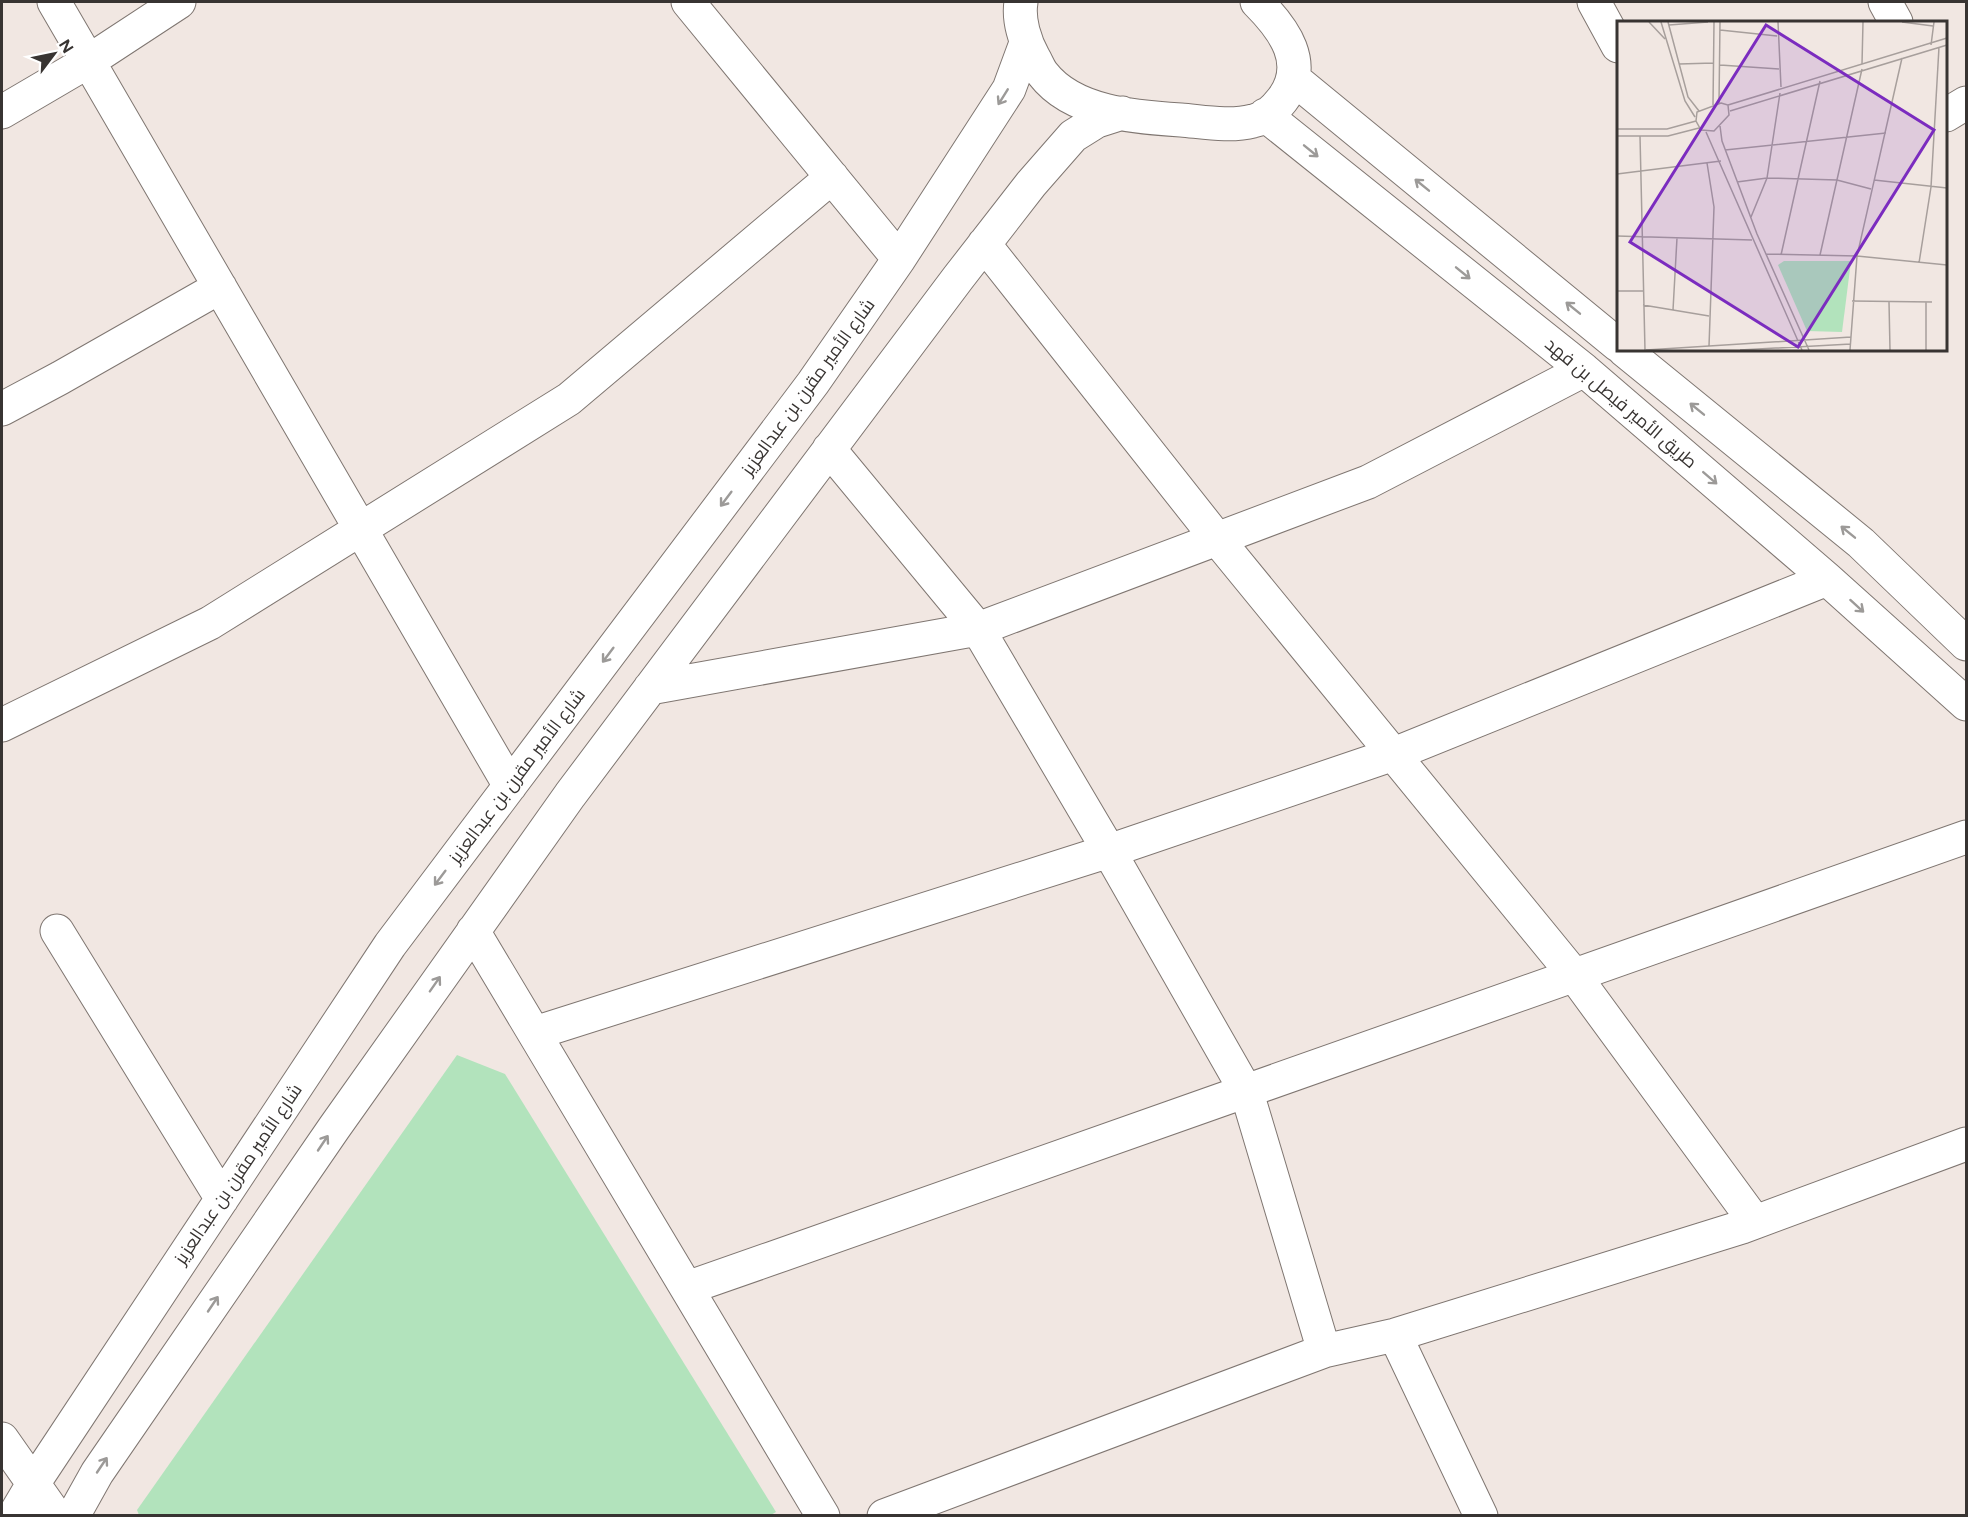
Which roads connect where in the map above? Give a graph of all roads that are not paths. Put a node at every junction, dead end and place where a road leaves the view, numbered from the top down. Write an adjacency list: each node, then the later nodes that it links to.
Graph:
1 (54, 2): 11 (street)
2 (178, 2): 11 (street)
3 (688, 2): 18 (street)
4 (1021, 2): 9 (street)
5 (1594, 2): 10 (street)
6 (1885, 2): 8 (street)
7 (1269, 5): 12 (street)
8 (1895, 21)
9 (1026, 43): 15 (street); 20 (street, شارع الأمير مقرن بن عبدالعزيز, one-way to 20)
10 (1617, 44)
11 (89, 61): 14 (street); 21 (street)
12 (1294, 80): 17 (street); 22 (street, one-way to 12)
13 (1966, 103): 16 (street)
14 (2, 112)
15 (1122, 113): 17 (street); 19 (street)
16 (1947, 114)
17 (1265, 115): 24 (street, طريق الأمير فيصل بن فهد, one-way to 24)
18 (831, 177): 20 (street); 27 (street)
19 (984, 244): 26 (street); 28 (street)
20 (899, 258): 36 (street, شارع الأمير مقرن بن عبدالعزيز, one-way to 36)
21 (220, 287): 25 (street); 27 (street)
22 (1617, 344)
23 (1625, 351): 31 (street, one-way to 23)
24 (1584, 370): 28 (street); 29 (street, طريق الأمير فيصل بن فهد, one-way to 29)
25 (2, 409)
26 (830, 449): 30 (street); 32 (street)
27 (360, 529): 34 (street); 36 (street)
28 (1218, 540): 30 (street); 35 (street)
29 (1827, 579): 33 (street, طريق الأمير فيصل بن فهد, one-way to 33); 35 (street)
30 (978, 629): 32 (street); 38 (street)
31 (1966, 645)
32 (650, 687): 40 (street)
33 (1966, 704)
34 (2, 726)
35 (1394, 754): 38 (street); 41 (street)
36 (510, 786): 45 (street, شارع الأمير مقرن بن عبدالعزيز, one-way to 45)
37 (1966, 837): 41 (street)
38 (1109, 851): 42 (street); 43 (street)
39 (57, 931): 45 (street)
40 (473, 931): 42 (street); 54 (street, one-way to 40)
41 (1574, 975): 43 (street); 46 (street)
42 (535, 1034): 47 (street)
43 (1247, 1093): 47 (street); 49 (street)
44 (1966, 1144): 46 (street)
45 (222, 1199): 51 (street, شارع الأمير مقرن بن عبدالعزيز)
46 (1755, 1222): 48 (street)
47 (687, 1288): 55 (street)
48 (1395, 1335): 49 (street); 57 (street)
49 (1324, 1351): 56 (street)
50 (2, 1439): 51 (street)
51 (33, 1484): 52 (street, شارع الأمير مقرن بن عبدالعزيز); 53 (street)
52 (14, 1515)
53 (56, 1515)
54 (73, 1515)
55 (823, 1515)
56 (884, 1515)
57 (1480, 1515)

